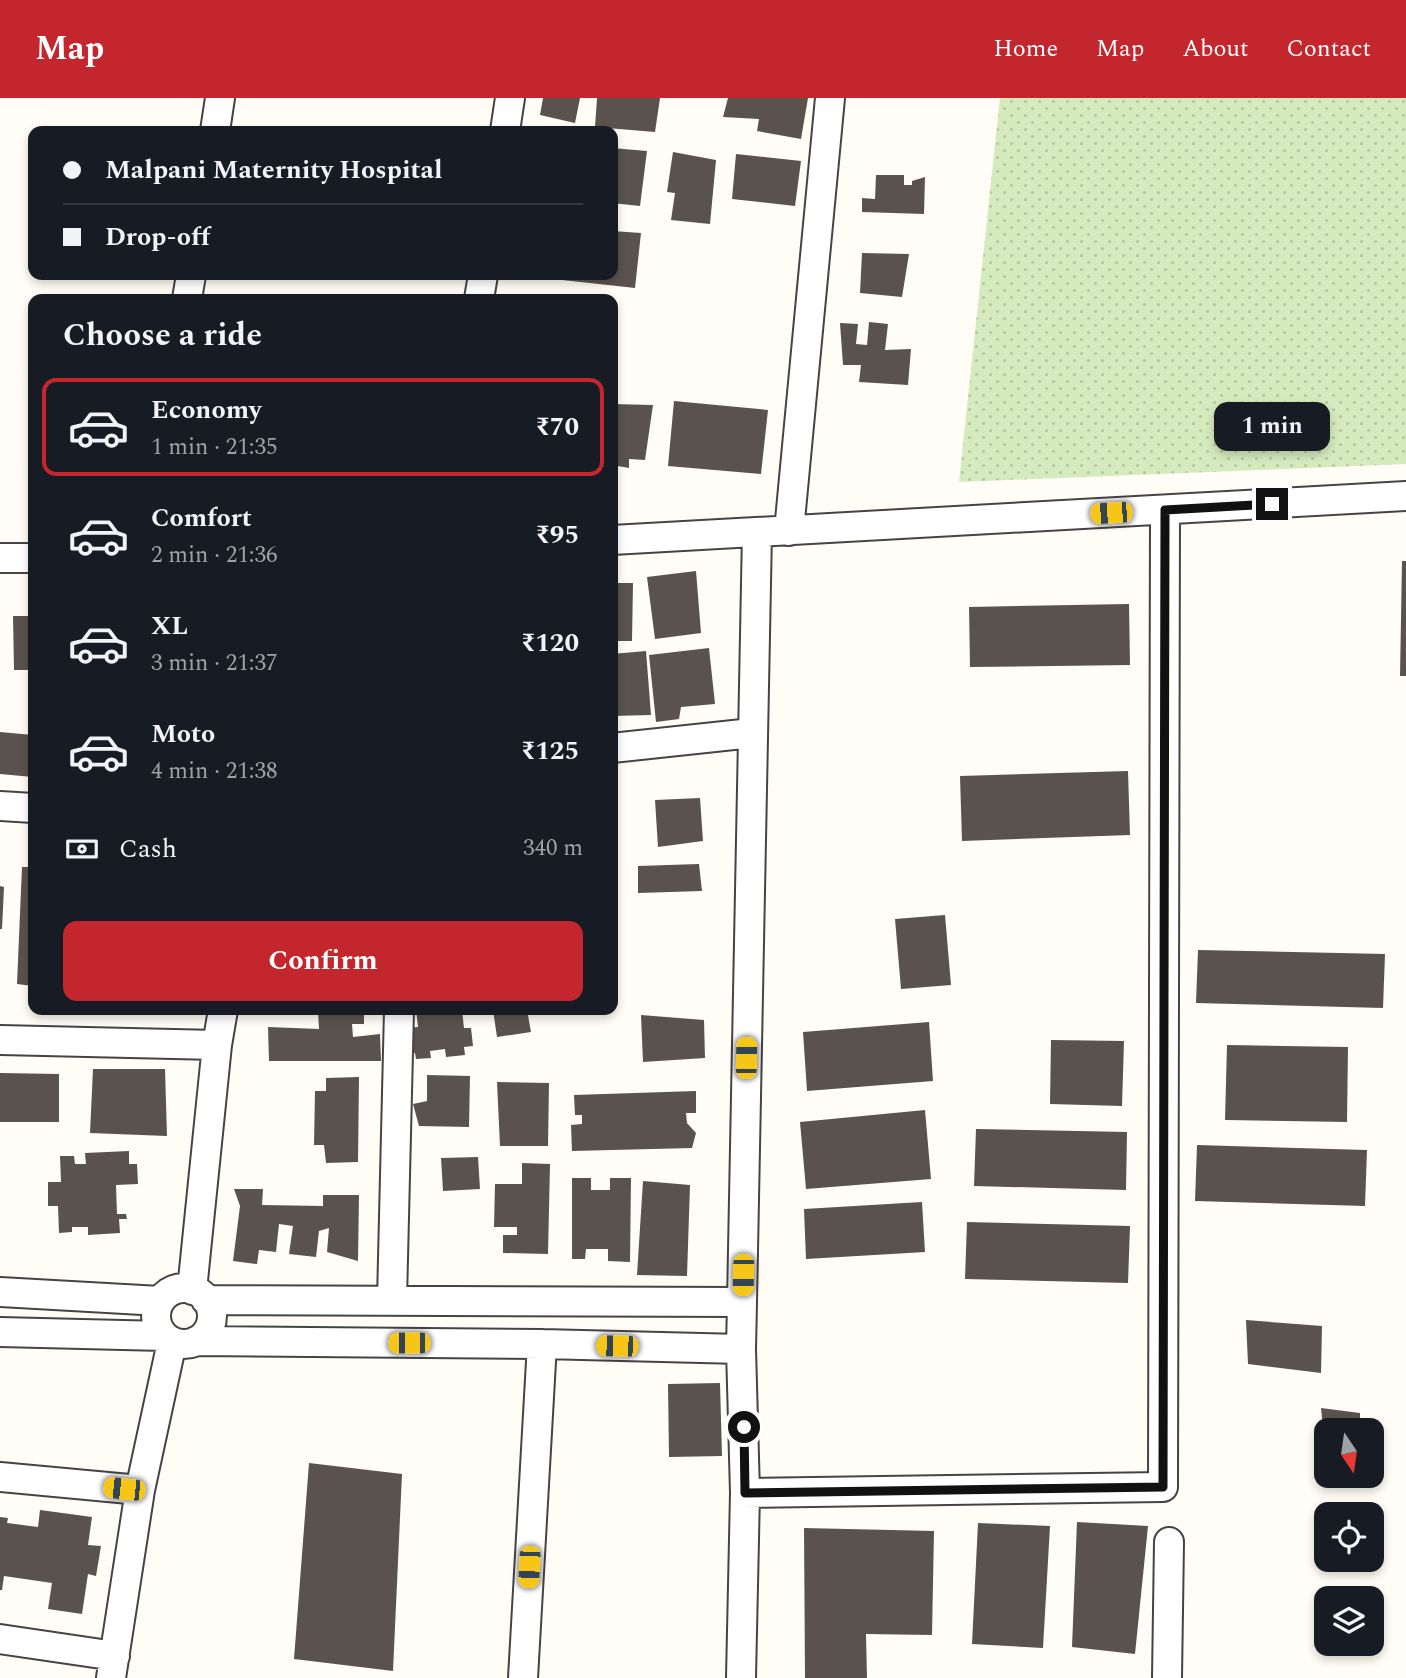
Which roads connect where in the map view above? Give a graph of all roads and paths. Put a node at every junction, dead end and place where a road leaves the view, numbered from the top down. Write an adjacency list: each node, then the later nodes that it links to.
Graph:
1 (220, 98): 4 (street)
2 (510, 98): 5 (street)
3 (830, 98): 8 (street)
4 (216, 126)
5 (506, 126)
6 (1406, 496): 7 (street)
7 (1165, 510): 8 (street); 32 (street)
8 (789, 531): 9 (street)
9 (757, 532): 10 (street); 13 (street)
10 (618, 540)
11 (0, 558): 12 (street)
12 (28, 558)
13 (752, 733): 14 (street); 25 (street)
14 (618, 747)
15 (0, 806): 16 (street)
16 (28, 808)
17 (222, 1015): 20 (street)
18 (399, 1015): 23 (street)
19 (0, 1040): 20 (street)
20 (217, 1045): 22 (street)
21 (0, 1292): 24 (street)
22 (199, 1295): 23 (street); 24 (street); 27 (street)
23 (392, 1300): 25 (street)
24 (160, 1301): 27 (street)
25 (742, 1302): 29 (street)
26 (0, 1332): 27 (street)
27 (177, 1340): 28 (street); 31 (street)
28 (542, 1344): 29 (street); 36 (street)
29 (741, 1349): 32 (street)
30 (0, 1477): 31 (street)
31 (140, 1490): 35 (street)
32 (745, 1493): 37 (street)
33 (1169, 1542): 38 (street)
34 (0, 1639): 35 (street)
35 (113, 1667)
36 (523, 1678)
37 (741, 1678)
38 (1167, 1678)

